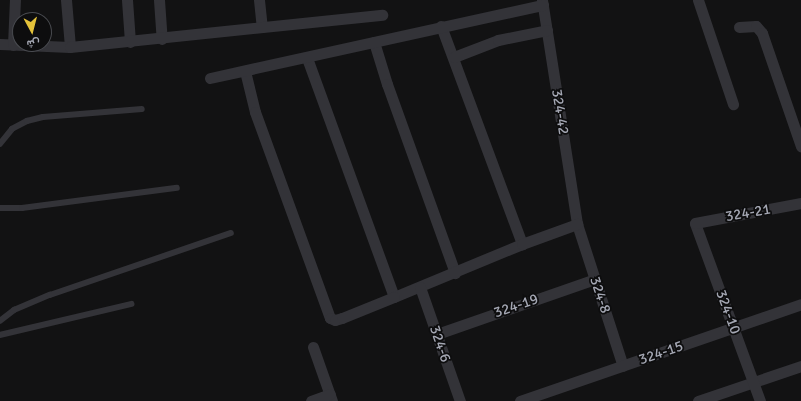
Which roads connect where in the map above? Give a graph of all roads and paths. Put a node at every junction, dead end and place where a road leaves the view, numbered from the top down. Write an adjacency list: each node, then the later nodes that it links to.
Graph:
1 (15, 0): 8 (street)
2 (66, 0): 20 (street)
3 (127, 0): 15 (street)
4 (159, 0): 14 (street)
5 (260, 0): 11 (street)
6 (698, 0): 25 (street)
7 (542, 2): 10 (street); 13 (street, 324-42)
8 (14, 12)
9 (382, 15): 11 (street)
10 (441, 26): 16 (street); 21 (street)
11 (262, 27): 14 (street)
12 (740, 27): 28 (street)
13 (547, 30): 21 (street); 33 (street, 324-42)
14 (162, 40): 15 (street)
15 (130, 42): 20 (street)
16 (374, 42): 22 (street); 36 (street)
17 (0, 44): 18 (street)
18 (12, 45)
19 (52, 46): 20 (street)
20 (70, 47)
21 (454, 57): 35 (street)
22 (307, 58): 23 (street); 39 (street)
23 (245, 71): 24 (street); 39 (street)
24 (210, 78)
25 (733, 104)
26 (142, 109): 27 (lane)
27 (0, 144)
28 (801, 146)
29 (178, 188): 31 (lane)
30 (801, 203): 32 (street, 324-21)
31 (0, 208)
32 (695, 222): 43 (street, 324-10)
33 (577, 224): 35 (street); 37 (street, 324-8)
34 (231, 233): 42 (lane)
35 (522, 244): 36 (street)
36 (455, 273): 38 (street)
37 (595, 279): 44 (street, 324-19); 47 (street, 324-8)
38 (420, 287): 39 (street); 44 (street, 324-6)
39 (394, 297)
40 (131, 304): 45 (lane)
41 (801, 304): 43 (street, 324-15)
42 (0, 321)
43 (733, 327): 47 (street, 324-15); 49 (street, 324-10)
44 (437, 334): 52 (street, 324-6)
45 (0, 336)
46 (313, 347): 50 (street)
47 (623, 366): 53 (street, 324-15)
48 (801, 366): 49 (street)
49 (753, 382): 54 (street); 55 (street, 324-10)
50 (331, 398): 51 (street)
51 (311, 401)
52 (460, 401)
53 (520, 401)
54 (698, 401)
55 (760, 401)

